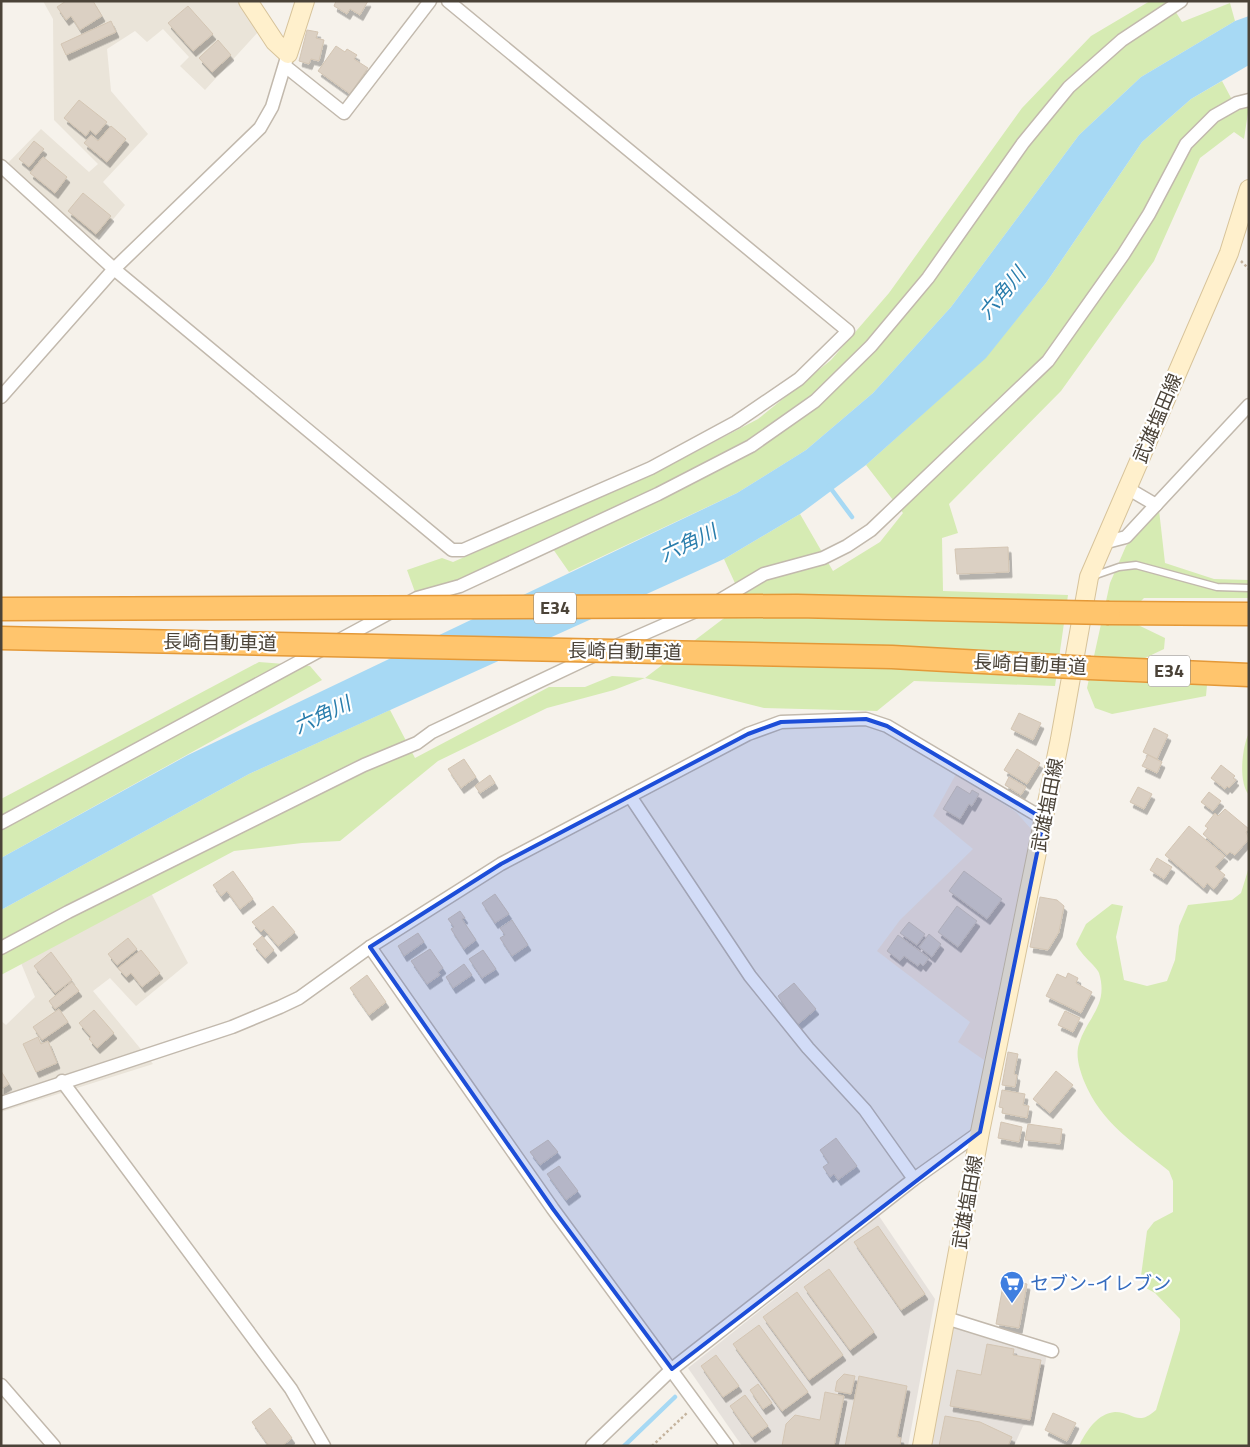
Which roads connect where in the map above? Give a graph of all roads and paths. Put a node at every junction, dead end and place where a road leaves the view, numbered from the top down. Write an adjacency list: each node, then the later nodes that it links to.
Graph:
1 (248, 1): 6 (main road)
2 (305, 1): 6 (main road)
3 (430, 1): 6 (street)
4 (448, 1): 10 (street)
5 (1181, 1): 24 (street)
6 (287, 60): 10 (street)
7 (1249, 100): 25 (street)
8 (1, 166): 10 (street)
9 (1249, 189): 13 (main road, 武雄塩田線)
10 (114, 269): 11 (street)
11 (1, 397)
12 (1249, 405): 14 (street)
13 (1127, 488): 14 (street); 15 (main road, 武雄塩田線)
14 (1156, 505): 15 (street)
15 (1103, 544): 16 (main road, 武雄塩田線)
16 (1089, 577): 17 (lane); 23 (main road, 武雄塩田線)
17 (1249, 588)
18 (1, 609): 19 (highway, 長崎自動車道 / E34, bridge)
19 (1249, 614)
20 (1, 638): 21 (highway, 長崎自動車道 / E34, bridge)
21 (1249, 675)
22 (630, 796): 23 (street); 26 (street); 30 (street)
23 (1044, 818): 29 (main road, 武雄塩田線)
24 (1, 823)
25 (1, 948)
26 (370, 948): 27 (street); 33 (street)
27 (62, 1081): 28 (street); 37 (street)
28 (1, 1103)
29 (980, 1132): 30 (street); 31 (main road, 武雄塩田線)
30 (914, 1179): 33 (street)
31 (946, 1318): 32 (street); 41 (main road, 武雄塩田線)
32 (1052, 1351)
33 (672, 1369): 35 (street); 38 (street)
34 (1, 1385): 36 (street)
35 (696, 1404): 39 (path); 40 (street)
36 (54, 1446)
37 (324, 1446)
38 (592, 1446)
39 (652, 1446)
40 (727, 1446)
41 (922, 1446)

